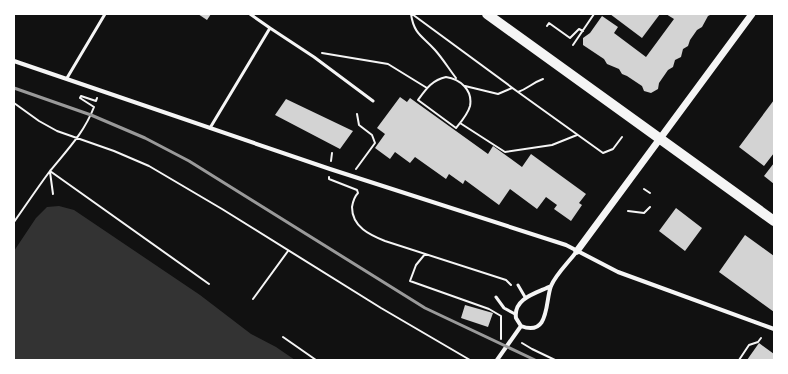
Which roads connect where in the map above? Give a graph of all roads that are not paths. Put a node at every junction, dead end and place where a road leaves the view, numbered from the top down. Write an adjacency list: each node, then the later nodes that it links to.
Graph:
1 (105, 14): 7 (lane)
2 (250, 14): 5 (lane)
3 (487, 14): 10 (main road)
4 (752, 14): 10 (street)
5 (270, 28): 8 (lane); 9 (lane)
6 (14, 61): 7 (street)
7 (67, 78): 9 (street)
8 (373, 101)
9 (210, 128): 12 (street)
10 (660, 139): 11 (main road); 12 (street)
11 (774, 221)
12 (577, 251): 14 (street); 19 (street)
13 (518, 286): 16 (lane)
14 (551, 286): 16 (street); 18 (street)
15 (496, 297): 17 (lane)
16 (525, 297): 17 (street)
17 (515, 314): 18 (street)
18 (521, 326): 20 (street)
19 (774, 329)
20 (497, 360)

